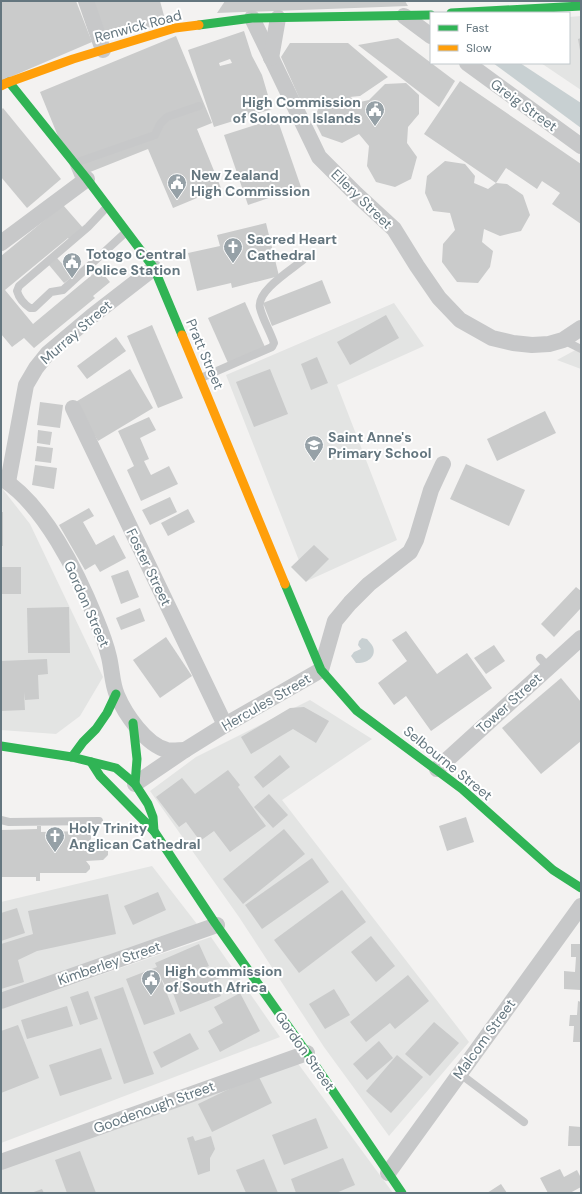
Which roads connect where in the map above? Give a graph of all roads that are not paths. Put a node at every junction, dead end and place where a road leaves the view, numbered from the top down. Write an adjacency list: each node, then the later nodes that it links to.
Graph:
1 (86, 1): 9 (street)
2 (581, 6): 3 (main road)
3 (455, 12)
4 (404, 16): 5 (main road, Renwick Road); 7 (main road, Renwick Road); 8 (street)
5 (430, 16)
6 (252, 18): 7 (main road, Renwick Road); 9 (main road, Renwick Road); 10 (street, Ellery Street)
7 (278, 18): 10 (street)
8 (430, 35)
9 (103, 50): 12 (main road, Renwick Road)
10 (271, 58): 23 (street, Ellery Street)
11 (468, 64): 14 (street, Greig Street)
12 (4, 85): 15 (main road, Pratt Street)
13 (199, 106): 15 (lane)
14 (581, 146)
15 (74, 163): 16 (main road, Pratt Street)
16 (88, 179): 17 (main road, Pratt Street); 19 (street)
17 (108, 207): 18 (main road, Pratt Street); 18 (lane)
18 (127, 231): 21 (main road, Pratt Street)
19 (1, 243)
20 (303, 260): 25 (lane)
21 (154, 268): 25 (main road, Pratt Street); 28 (street, Murray Street)
22 (581, 328): 23 (street, Ellery Street)
23 (563, 340): 24 (lane)
24 (581, 349)
25 (200, 378): 30 (main road, Pratt Street)
26 (73, 408): 33 (street, Foster Street)
27 (443, 464): 30 (street, Hercules Street)
28 (4, 480): 31 (street, Gordon Street)
29 (581, 638): 38 (street, Tower Street)
30 (321, 670): 33 (street, Hercules Street); 38 (main road, Selbourne Street)
31 (116, 694): 32 (street, Gordon Street); 36 (main road)
32 (133, 723): 35 (street, Gordon Street); 39 (main road)
33 (225, 725): 35 (street, Hercules Street)
34 (1, 746): 36 (main road)
35 (185, 750): 39 (street)
36 (72, 757): 37 (main road)
37 (90, 762): 39 (main road); 42 (main road)
38 (438, 769): 43 (main road, Selbourne Street)
39 (135, 784): 42 (main road)
40 (1, 820): 41 (lane)
41 (99, 821)
42 (154, 831): 45 (main road, Gordon Street)
43 (581, 888)
44 (581, 906): 48 (street, Malcom Street)
45 (217, 925): 46 (street, Kimberley Street); 47 (main road, Gordon Street)
46 (1, 1001)
47 (307, 1052): 50 (street, Goodenough Street); 51 (main road, Gordon Street)
48 (459, 1073): 49 (lane); 51 (street, Malcom Street)
49 (524, 1122)
50 (1, 1162)
51 (388, 1173): 52 (main road, Gordon Street)
52 (402, 1193)

